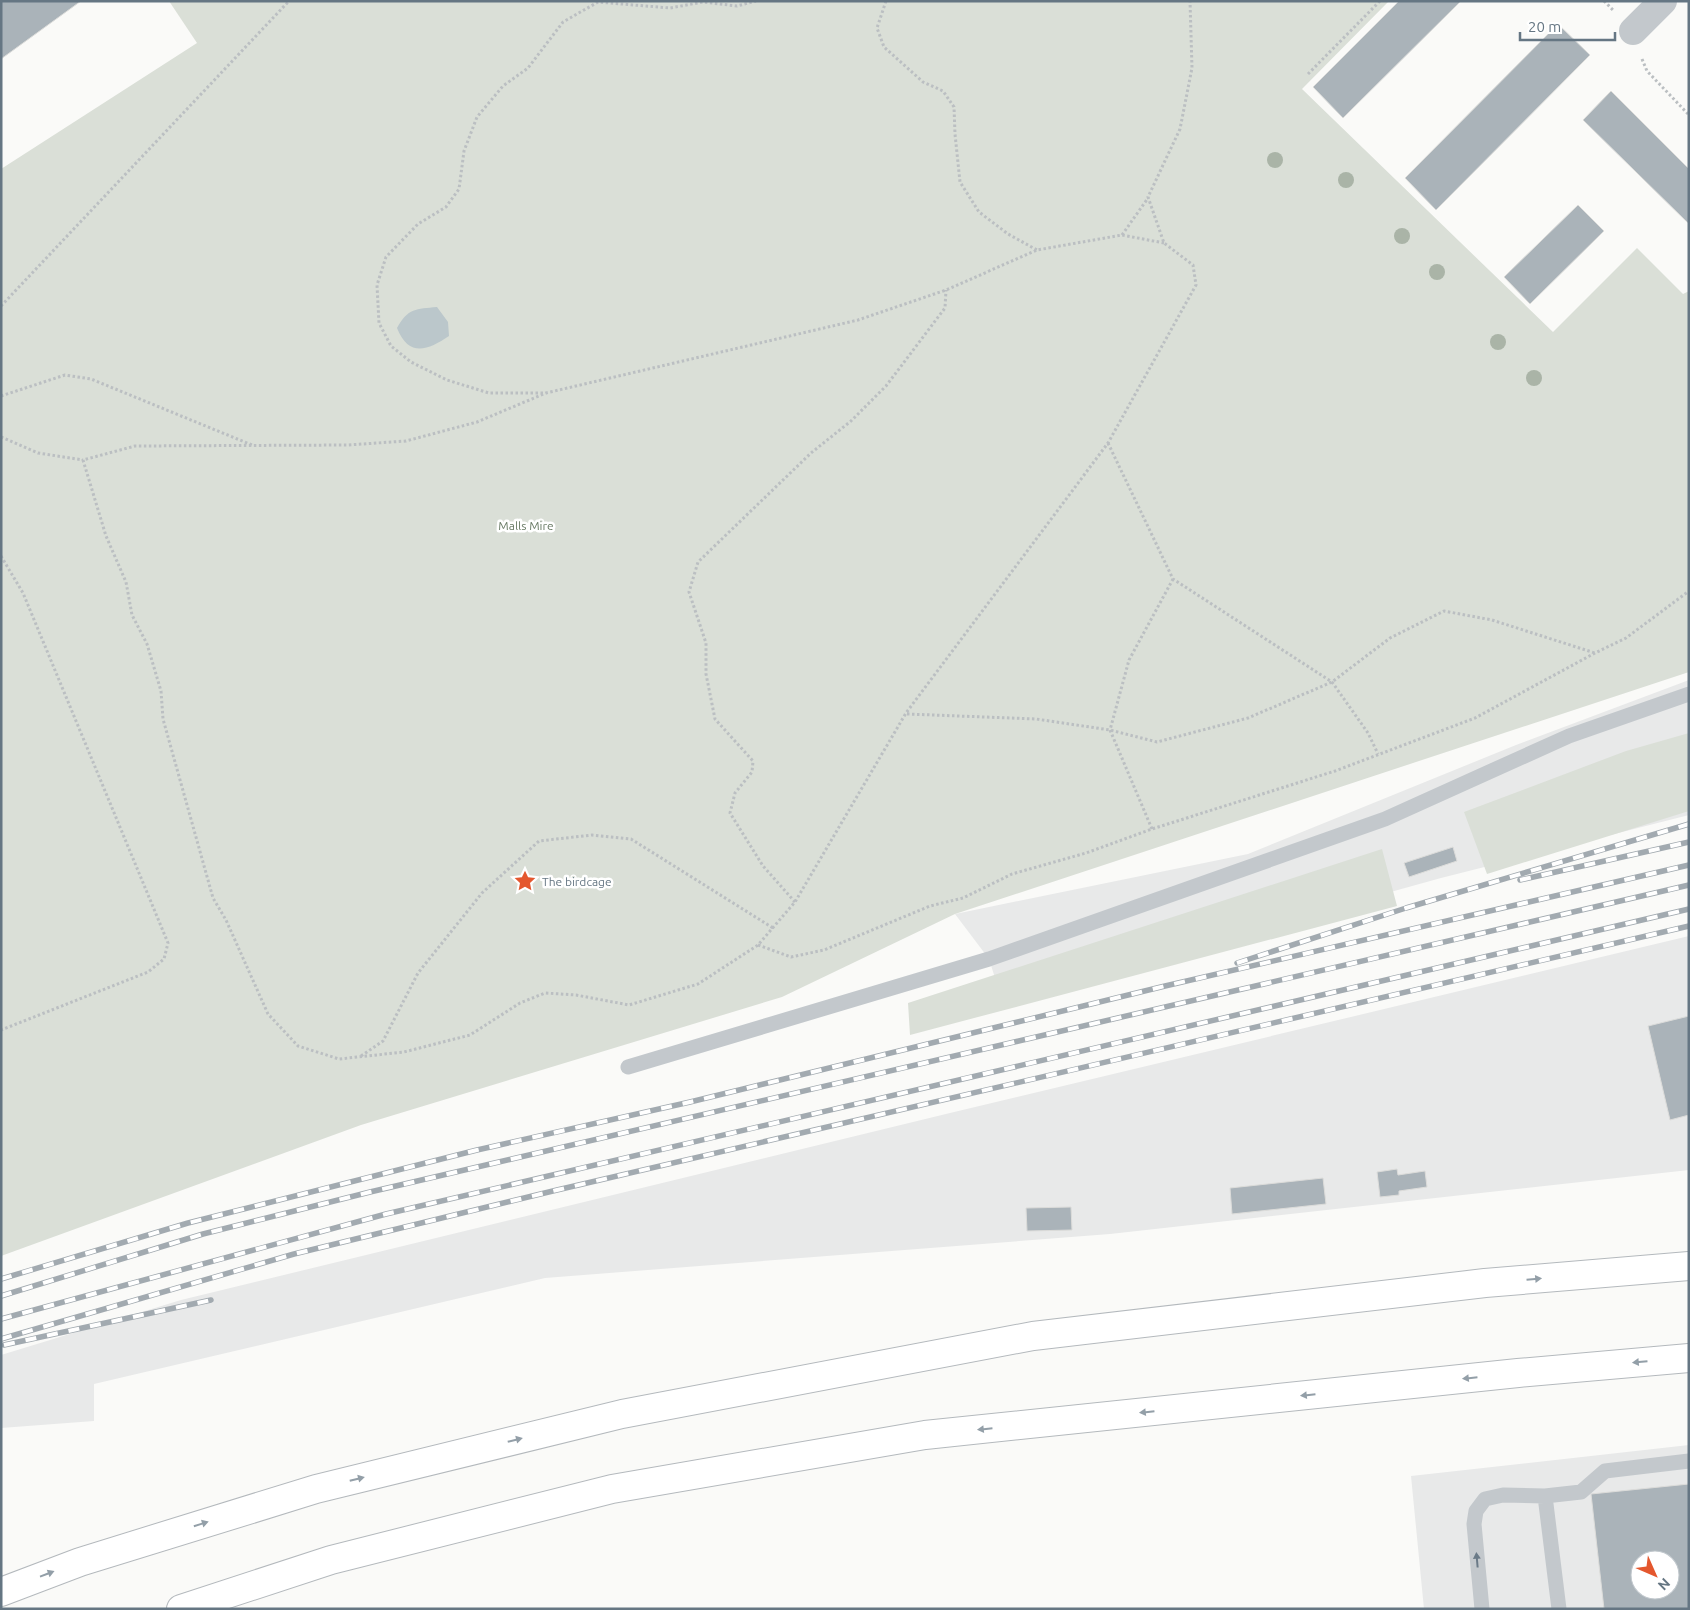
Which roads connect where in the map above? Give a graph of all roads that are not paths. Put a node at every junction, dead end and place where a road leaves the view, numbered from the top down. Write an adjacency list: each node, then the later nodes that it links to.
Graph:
1 (1663, 1): 2 (street)
2 (1633, 31)
3 (1689, 694): 4 (lane)
4 (628, 1067)
5 (1689, 1266): 9 (highway, one-way to 5)
6 (1689, 1358): 10 (highway, one-way to 10)
7 (1689, 1461): 8 (lane)
8 (1545, 1496): 11 (lane, one-way to 8); 12 (lane)
9 (1, 1592)
10 (181, 1609)
11 (1482, 1609)
12 (1559, 1609)

